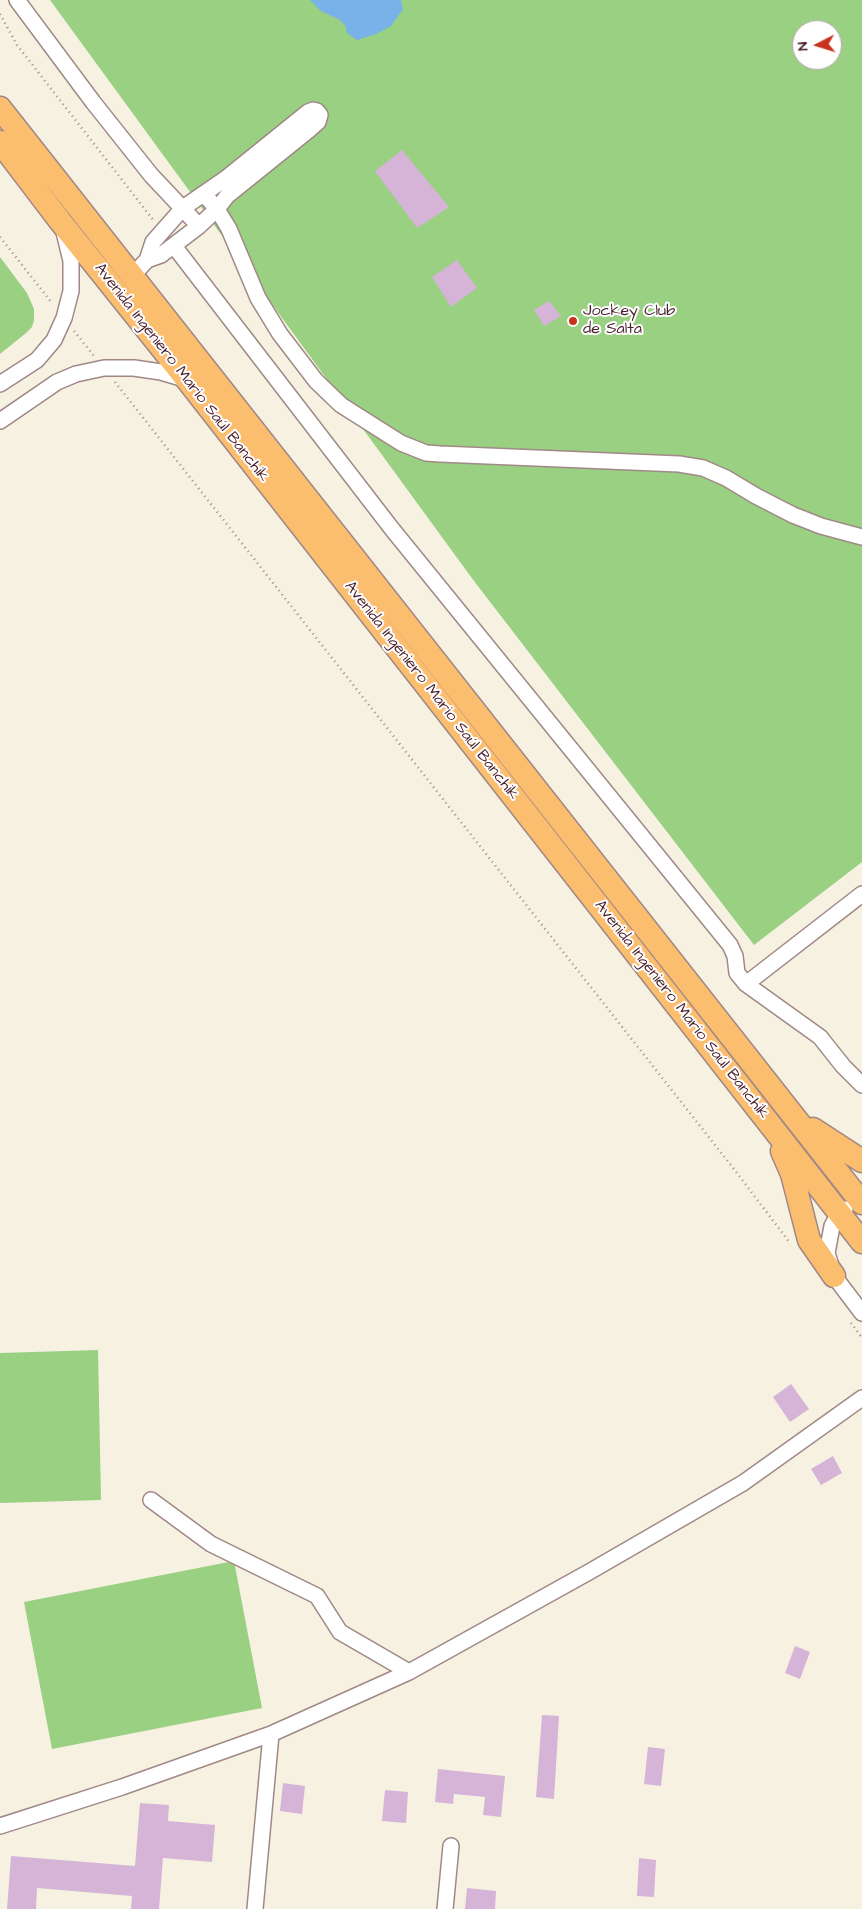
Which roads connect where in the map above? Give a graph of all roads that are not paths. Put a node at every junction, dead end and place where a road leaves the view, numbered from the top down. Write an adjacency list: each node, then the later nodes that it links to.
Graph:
1 (18, 0): 5 (street)
2 (0, 108): 11 (highway, Avenida Ingeniero Mario Saúl Banchik)
3 (0, 142): 7 (highway, Avenida Ingeniero Mario Saúl Banchik)
4 (204, 194): 5 (street); 6 (street); 6 (street)
5 (183, 208): 8 (street); 10 (street)
6 (217, 209): 8 (street); 15 (street)
7 (60, 221): 12 (highway, Avenida Ingeniero Mario Saúl Banchik); 13 (street)
8 (199, 226): 9 (street)
9 (174, 246): 10 (street); 17 (street)
10 (147, 260): 11 (street)
11 (132, 276): 19 (highway, Avenida Ingeniero Mario Saúl Banchik)
12 (188, 380): 14 (street); 20 (highway, Avenida Ingeniero Mario Saúl Banchik)
13 (0, 384)
14 (0, 421)
15 (862, 537)
16 (862, 894): 17 (street)
17 (746, 984): 18 (street)
18 (862, 1085)
19 (792, 1114): 21 (highway); 22 (highway, Avenida Ingeniero Mario Saúl Banchik)
20 (768, 1120): 23 (highway, Avenida Ingeniero Mario Saúl Banchik); 25 (highway)
21 (862, 1161)
22 (861, 1199): 23 (street)
23 (839, 1213): 24 (highway, Avenida Ingeniero Mario Saúl Banchik); 25 (street)
24 (862, 1242)
25 (834, 1276): 26 (street)
26 (856, 1318)
27 (862, 1398): 29 (street)
28 (151, 1500): 29 (street)
29 (409, 1672): 30 (street)
30 (271, 1734): 31 (street); 33 (street)
31 (0, 1830)
32 (451, 1846): 34 (street)
33 (255, 1909)
34 (445, 1909)

